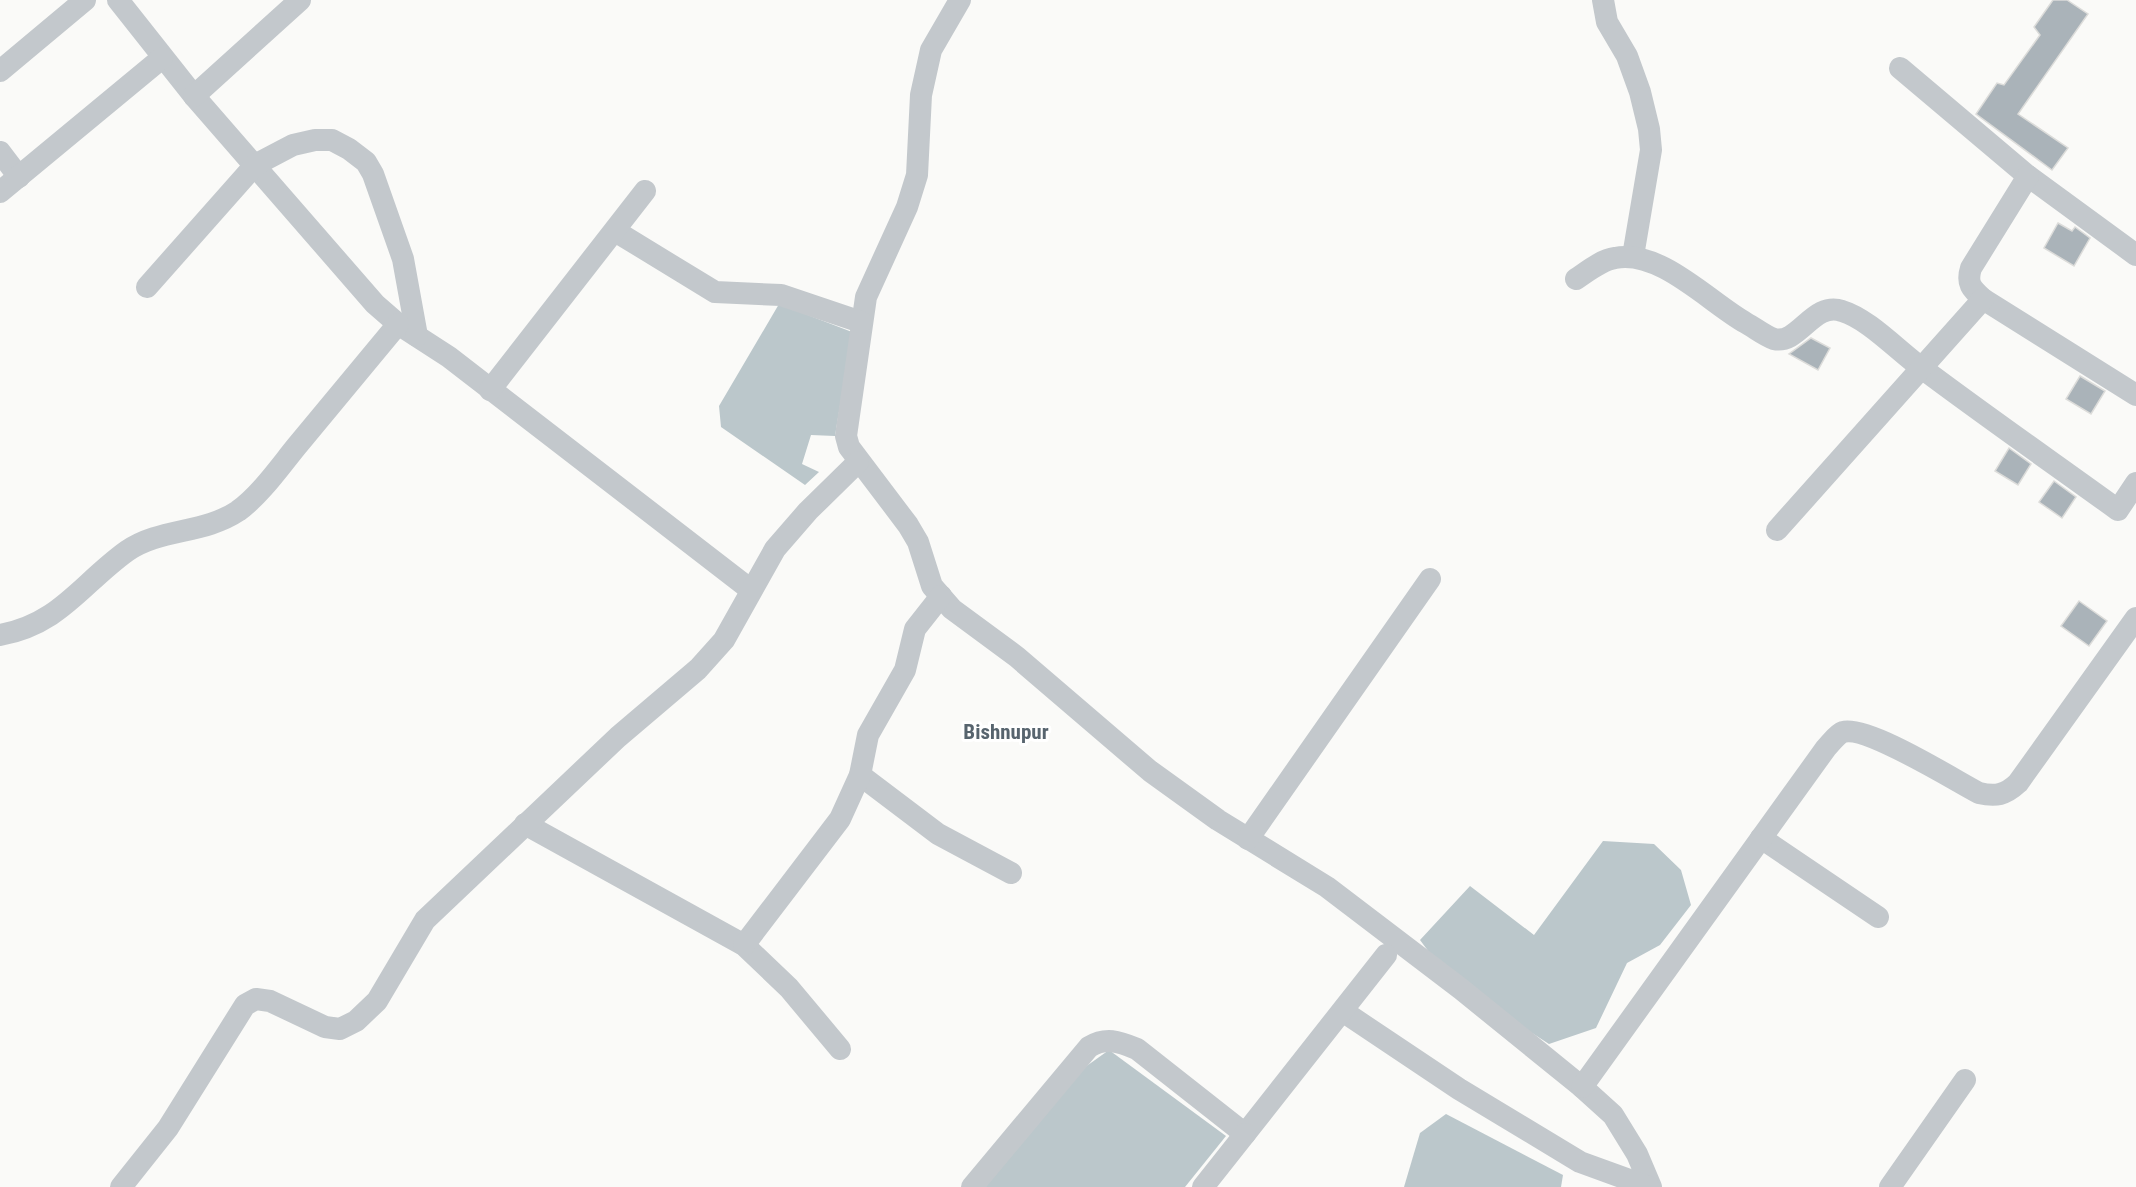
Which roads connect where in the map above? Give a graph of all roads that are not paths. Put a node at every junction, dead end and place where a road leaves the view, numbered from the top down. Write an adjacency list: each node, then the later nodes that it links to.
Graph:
1 (85, 0): 8 (street)
2 (118, 0): 6 (street)
3 (300, 0): 9 (street)
4 (960, 0): 22 (street)
5 (1603, 0): 18 (street)
6 (162, 58): 9 (street); 13 (street)
7 (1900, 68): 12 (street)
8 (0, 71)
9 (194, 96): 11 (street)
10 (0, 152): 13 (street)
11 (255, 165): 20 (street); 23 (street); 23 (street)
12 (2028, 176): 17 (street); 21 (street)
13 (19, 177): 15 (street)
14 (645, 191): 16 (street)
15 (0, 192)
16 (615, 231): 22 (street); 25 (street)
17 (2136, 255)
18 (1633, 256): 19 (street); 24 (street)
19 (1575, 279)
20 (147, 287)
21 (1983, 299): 24 (street); 26 (street)
22 (861, 322): 27 (street)
23 (407, 330): 25 (street); 35 (street)
24 (1921, 368): 29 (street); 30 (street)
25 (490, 390): 32 (street)
26 (2136, 395)
27 (858, 462): 32 (street); 33 (street)
28 (2136, 483): 29 (street)
29 (2127, 516)
30 (1777, 530)
31 (1430, 579): 38 (street)
32 (751, 590): 37 (street)
33 (941, 596): 36 (street); 38 (street)
34 (2136, 618): 39 (street)
35 (0, 635)
36 (860, 775): 40 (street); 42 (street)
37 (525, 824): 42 (street); 49 (street)
38 (1248, 838): 47 (street)
39 (1761, 838): 41 (street); 47 (street)
40 (1011, 873)
41 (1878, 917)
42 (744, 945): 45 (street)
43 (1386, 955): 44 (street)
44 (1344, 1012): 48 (street); 52 (street)
45 (840, 1049)
46 (1965, 1080): 53 (street)
47 (1582, 1087): 52 (street)
48 (1245, 1134): 50 (street); 51 (street)
49 (121, 1187)
50 (972, 1187)
51 (1203, 1187)
52 (1650, 1187)
53 (1890, 1187)

